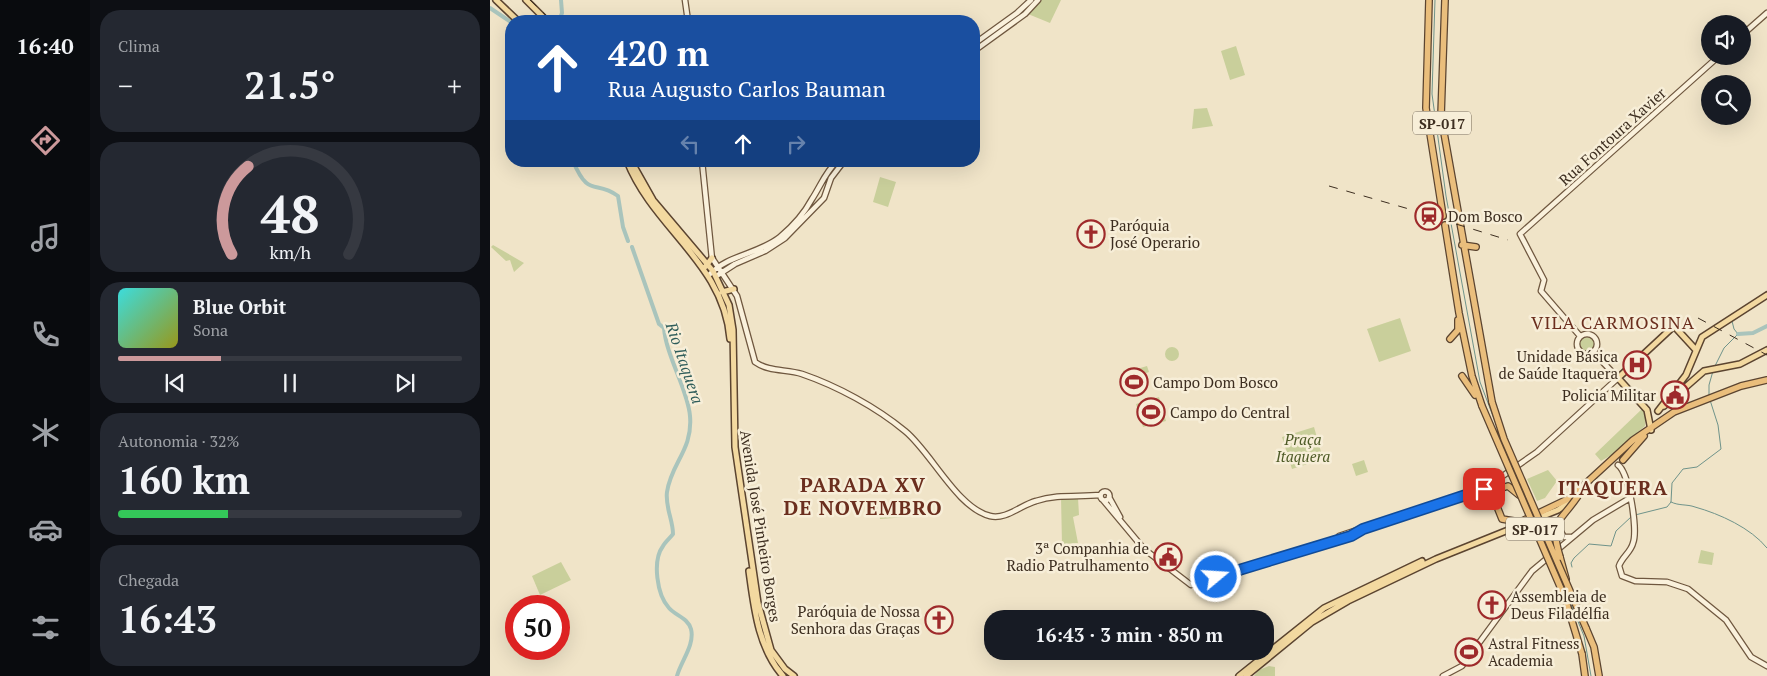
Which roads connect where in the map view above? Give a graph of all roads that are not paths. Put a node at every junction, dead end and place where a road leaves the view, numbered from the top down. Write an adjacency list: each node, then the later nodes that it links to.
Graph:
1 (496, 0): 9 (main road)
2 (526, 0): 10 (main road)
3 (685, 0): 11 (main road)
4 (1031, 0): 12 (main road)
5 (1038, 0): 14 (main road)
6 (1429, 0): 27 (highway, SP-017)
7 (1445, 0): 29 (highway, SP-017)
8 (1767, 13): 13 (main road)
9 (512, 15)
10 (541, 15)
11 (687, 15)
12 (1002, 24): 14 (main road); 15 (main road)
13 (1751, 27)
14 (1002, 31): 16 (main road)
15 (980, 40)
16 (980, 47)
17 (1709, 65): 40 (main road, Rua Fontoura Xavier)
18 (629, 167): 32 (main road, Avenida José Pinheiro Borges)
19 (634, 167): 32 (main road, Avenida José Pinheiro Borges)
20 (703, 167): 31 (main road)
21 (832, 167): 23 (main road)
22 (839, 167): 24 (main road)
23 (820, 184): 24 (main road); 25 (main road)
24 (828, 186): 26 (main road)
25 (813, 198): 26 (main road); 33 (main road)
26 (820, 203): 33 (main road)
27 (1443, 216)
28 (1445, 225): 39 (highway, SP-017)
29 (1462, 245): 30 (highway); 66 (highway, SP-017, bridge)
30 (1476, 247)
31 (712, 258): 32 (main road); 34 (main road)
32 (705, 265): 34 (main road, Avenida José Pinheiro Borges)
33 (728, 265): 34 (main road); 35 (main road)
34 (714, 271): 35 (main road); 37 (main road, Avenida José Pinheiro Borges)
35 (720, 274): 36 (main road)
36 (732, 288): 37 (main road); 57 (main road)
37 (722, 292): 72 (main road, Avenida José Pinheiro Borges); 73 (main road, Avenida José Pinheiro Borges)
38 (1767, 295): 42 (main road)
39 (1459, 313): 41 (highway); 48 (highway, SP-017)
40 (1580, 336): 44 (main road); 44 (main road)
41 (1450, 339)
42 (1695, 347): 46 (main road); 50 (main road)
43 (1767, 350): 50 (main road)
44 (1594, 352): 46 (main road)
45 (1462, 376): 48 (highway)
46 (1618, 378): 49 (main road); 65 (main road, bridge)
47 (1767, 381): 51 (highway)
48 (1481, 403): 58 (highway, SP-017, bridge)
49 (1646, 410): 50 (main road); 51 (main road)
50 (1658, 411)
51 (1650, 427): 52 (highway)
52 (1642, 435): 53 (highway); 54 (highway)
53 (1620, 462): 59 (main road)
54 (1585, 488): 56 (highway); 60 (highway, bridge)
55 (1109, 496): 57 (main road); 57 (main road); 61 (main road)
56 (1578, 496): 64 (main road, bridge); 66 (highway, bridge)
57 (1101, 498): 61 (main road)
58 (1522, 498): 60 (highway); 76 (highway, SP-017, bridge)
59 (1630, 498): 63 (main road); 70 (main road)
60 (1520, 522): 64 (main road)
61 (1123, 523): 65 (main road)
62 (1560, 530): 63 (main road)
63 (1572, 537): 75 (main road, bridge)
64 (1443, 554): 68 (main road); 71 (main road)
65 (1185, 581): 67 (main road)
66 (1566, 581): 77 (highway, SP-017, bridge)
67 (1183, 588)
68 (1291, 634): 69 (main road); 74 (main road)
69 (1276, 642)
70 (1767, 667)
71 (1248, 675)
72 (783, 676)
73 (794, 676)
74 (1239, 676)
75 (1443, 676)
76 (1585, 676)
77 (1599, 676)

